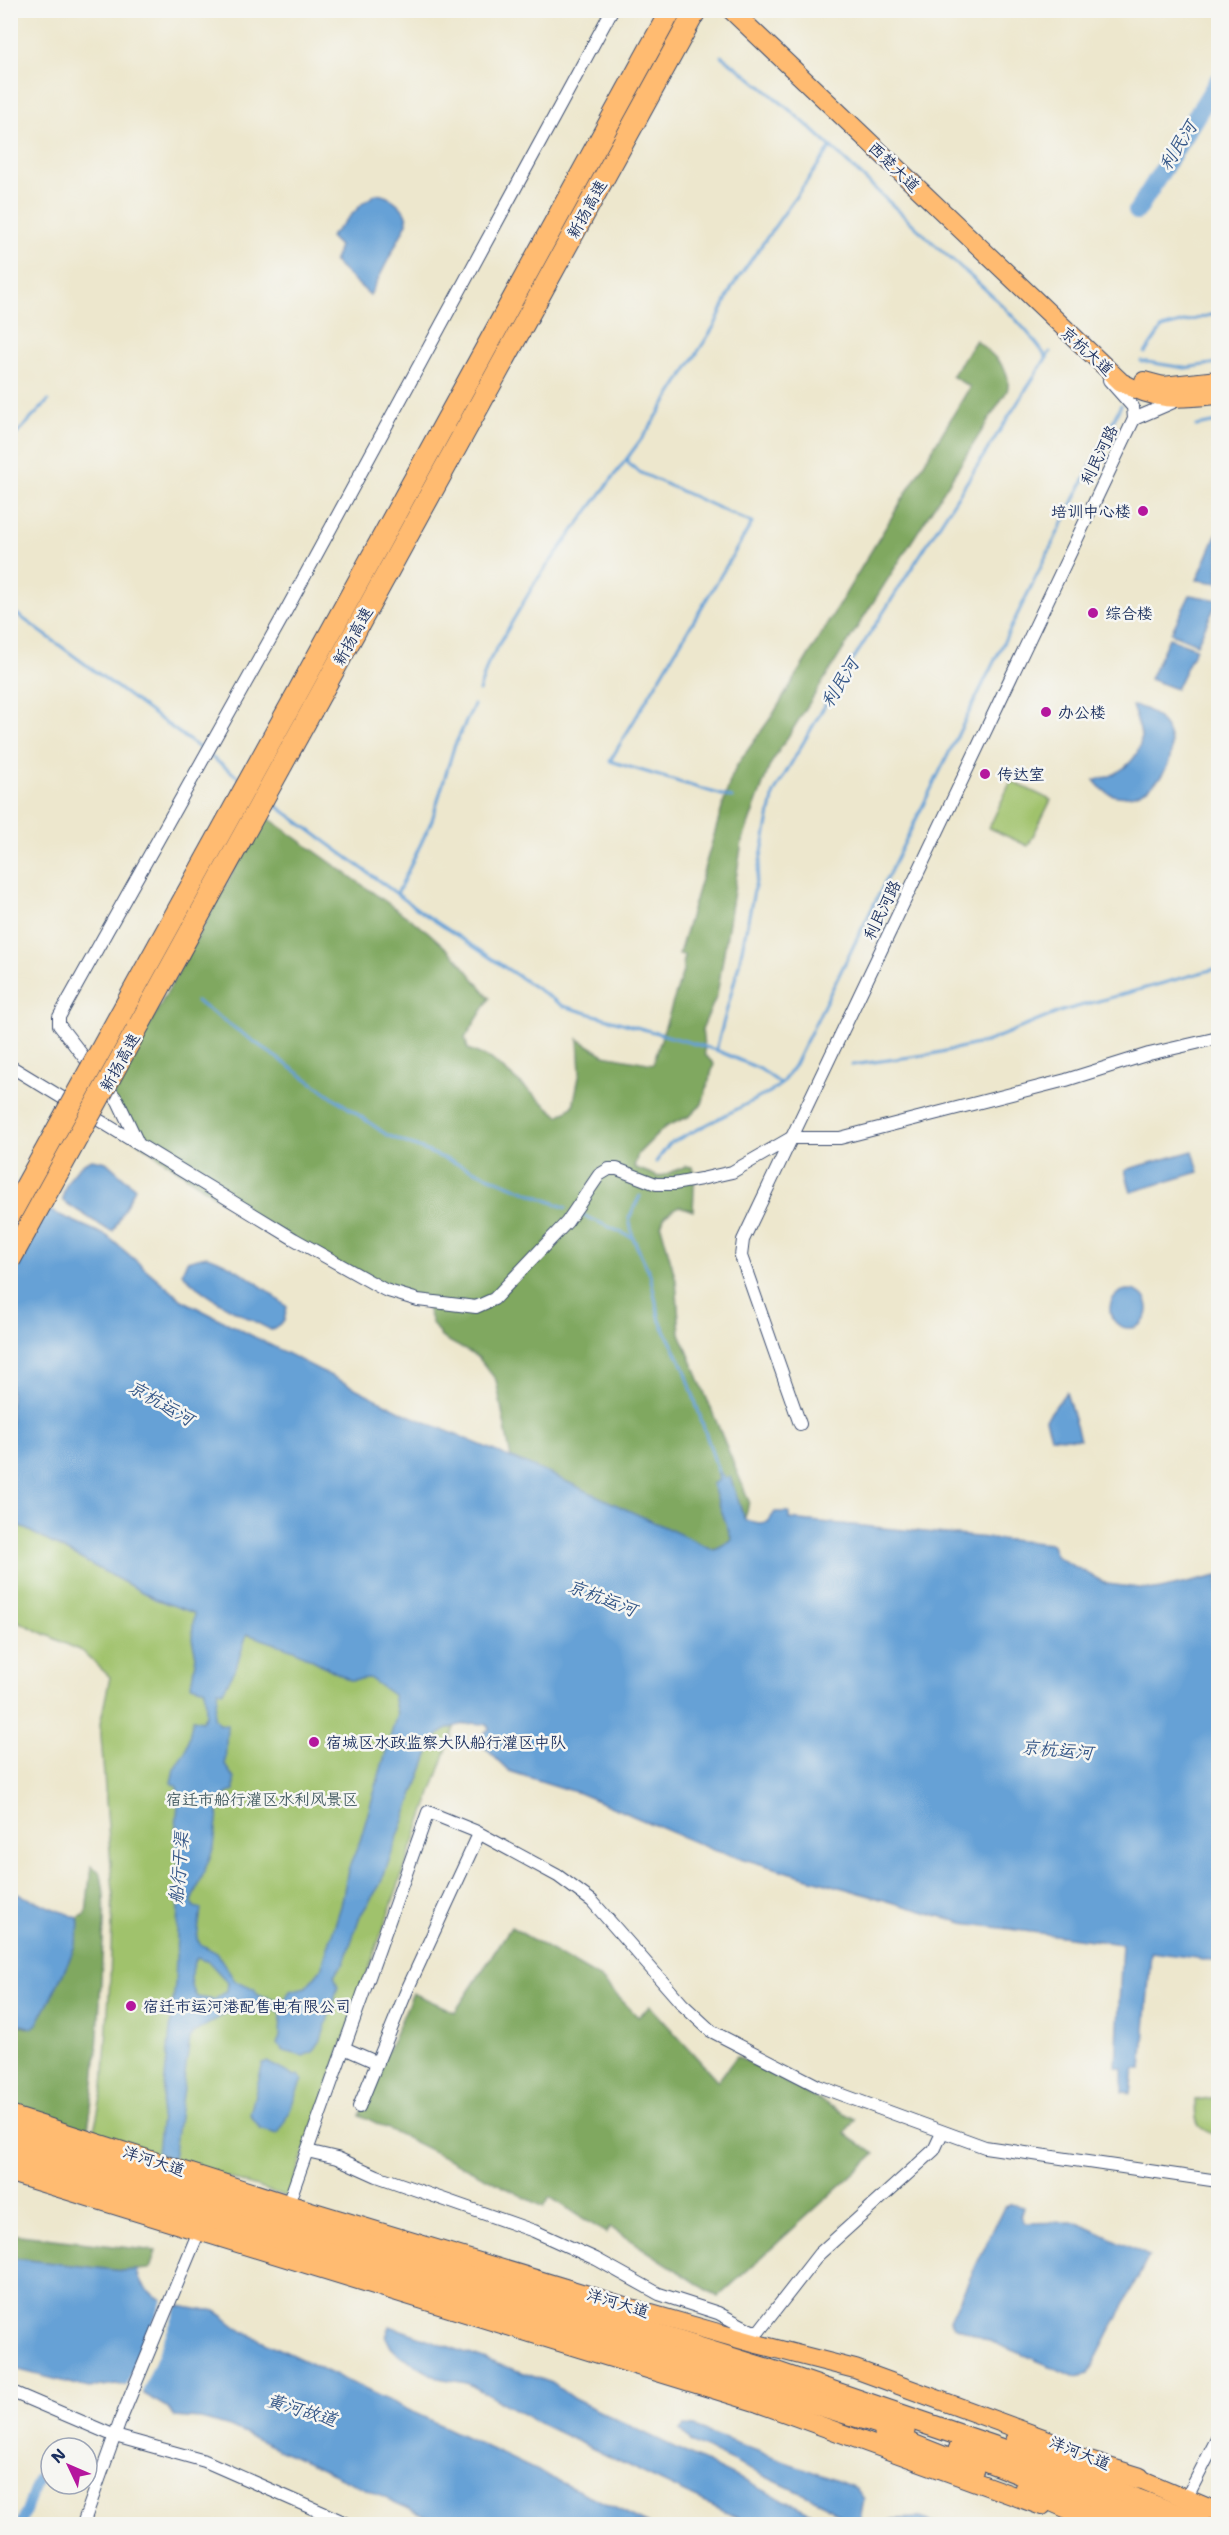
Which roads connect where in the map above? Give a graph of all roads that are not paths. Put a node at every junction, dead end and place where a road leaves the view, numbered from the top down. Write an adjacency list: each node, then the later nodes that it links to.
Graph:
1 (612, 10): 14 (street)
2 (671, 10): 10 (highway, 新扬高速)
3 (731, 10): 5 (main road, 西楚大道)
4 (695, 11): 10 (highway, 新扬高速)
5 (1058, 324): 6 (main road, 京杭大道); 8 (main road, 京杭大道); 9 (street, 利民河路)
6 (1218, 380)
7 (1218, 395): 8 (main road, 京杭大道)
8 (1184, 398): 9 (street, 利民河路)
9 (1134, 418): 13 (street, 利民河路)
10 (303, 706): 15 (highway, 新扬高速, bridge); 16 (highway, 新扬高速, bridge)
11 (1218, 1038): 13 (street)
12 (10, 1066): 14 (street)
13 (790, 1138): 14 (street); 17 (street, 利民河路)
14 (137, 1141)
15 (10, 1215)
16 (10, 1260)
17 (800, 1424)
18 (479, 1834): 19 (street); 20 (street); 23 (street)
19 (344, 2048): 20 (street); 25 (street)
20 (378, 2063): 21 (street)
21 (359, 2107)
22 (10, 2115): 29 (main road, 洋河大道)
23 (942, 2133): 25 (street); 28 (street)
24 (10, 2134): 31 (highway, 洋河大道)
25 (307, 2151): 29 (street)
26 (10, 2155): 31 (highway, 洋河大道)
27 (10, 2173): 30 (main road)
28 (1218, 2181)
29 (288, 2204): 36 (main road, 洋河大道)
30 (199, 2231): 34 (street); 41 (main road)
31 (727, 2366): 32 (highway, 洋河大道)
32 (758, 2372): 36 (highway); 42 (highway); 43 (highway, 洋河大道); 44 (highway, 洋河大道)
33 (10, 2391): 34 (street)
34 (115, 2436): 39 (street); 40 (street)
35 (1218, 2437): 37 (street)
36 (1139, 2478): 37 (main road, 洋河大道)
37 (1186, 2499): 38 (main road, 洋河大道)
38 (1218, 2512)
39 (83, 2524)
40 (348, 2524)
41 (1095, 2524)
42 (1106, 2524)
43 (1150, 2524)
44 (1201, 2524)

